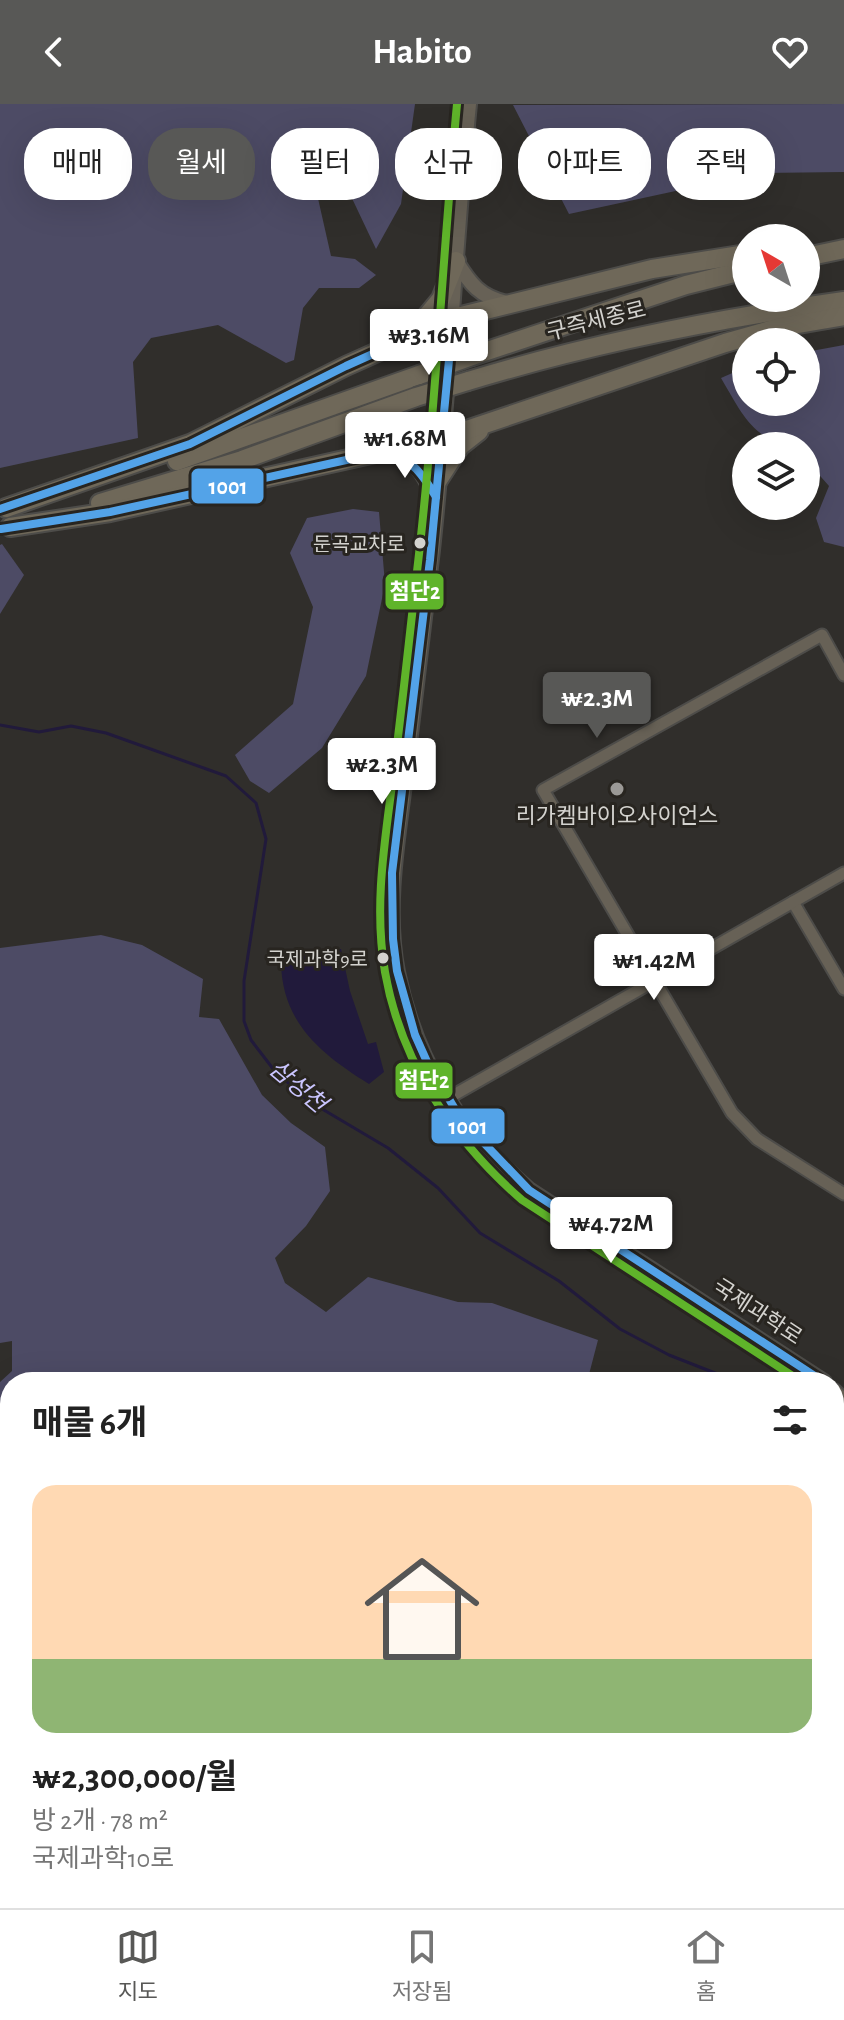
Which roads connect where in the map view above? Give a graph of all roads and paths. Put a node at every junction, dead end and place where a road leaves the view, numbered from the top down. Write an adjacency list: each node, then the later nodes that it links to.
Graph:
1 (469, 104): 6 (street, 국제과학로)
2 (820, 246): 3 (highway)
3 (844, 246): 4 (highway)
4 (820, 253)
5 (732, 256): 9 (highway)
6 (456, 261): 9 (street); 11 (street, 국제과학로); 12 (highway)
7 (732, 274): 17 (highway, 구즉세종로, bridge)
8 (844, 301): 18 (highway, 구즉세종로, bridge)
9 (507, 303): 11 (highway)
10 (844, 316): 13 (highway)
11 (453, 318): 12 (highway); 14 (street, 국제과학로)
12 (407, 337): 17 (highway)
13 (495, 420): 14 (highway); 16 (highway)
14 (443, 438): 15 (highway); 16 (street, 국제과학로)
15 (378, 453): 16 (street); 18 (highway)
16 (437, 488): 24 (street, 국제과학로)
17 (3, 508)
18 (5, 528)
19 (844, 675): 22 (street)
20 (844, 873): 21 (street)
21 (793, 902): 22 (street); 23 (street)
22 (654, 981): 24 (street); 25 (street)
23 (844, 989)
24 (445, 1100): 26 (street, 국제과학로)
25 (844, 1194)
26 (809, 1372)

